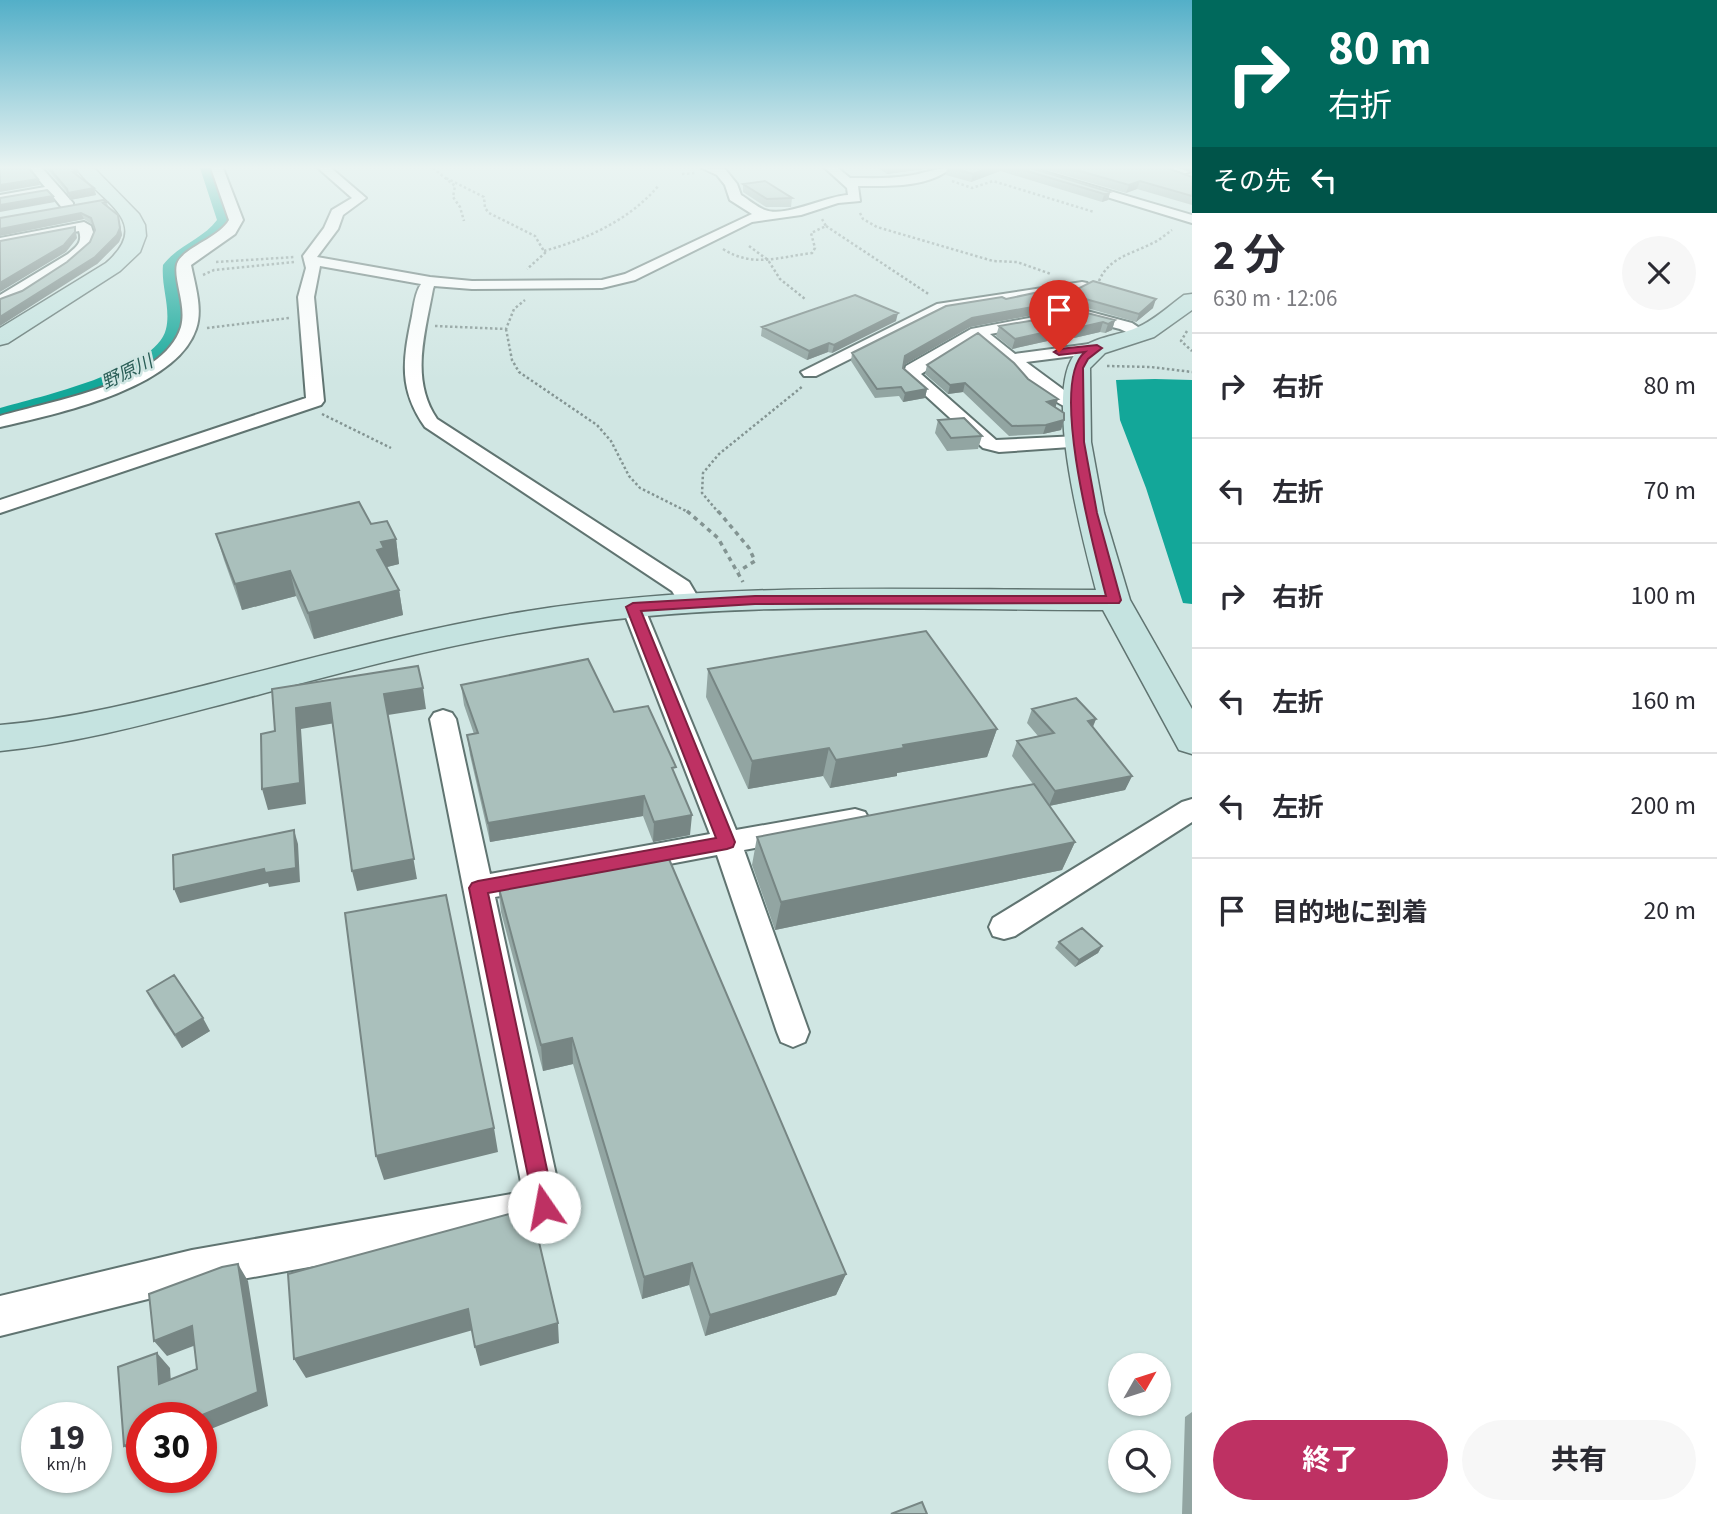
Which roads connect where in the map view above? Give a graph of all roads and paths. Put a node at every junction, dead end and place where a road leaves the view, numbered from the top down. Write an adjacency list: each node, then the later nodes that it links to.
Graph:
1 (87, 239): 26 (street)
2 (135, 239): 36 (street)
3 (217, 239): 17 (street)
4 (325, 239): 16 (street)
5 (537, 239): 14 (path)
6 (576, 239): 14 (path)
7 (707, 239): 19 (street)
8 (712, 239): 15 (path)
9 (812, 239): 15 (path)
10 (844, 239): 27 (path)
11 (917, 239): 21 (path)
12 (1160, 239): 21 (path)
13 (749, 246): 15 (path)
14 (544, 251): 18 (path)
15 (764, 257): 24 (path)
16 (311, 259): 17 (path); 19 (street); 20 (path); 28 (street)
17 (184, 265): 20 (street)
18 (525, 274)
19 (430, 281): 31 (street)
20 (187, 283): 33 (street)
21 (1082, 286): 22 (street)
22 (1046, 292): 27 (street); 29 (street)
23 (528, 299): 32 (path)
24 (805, 299)
25 (1192, 300): 35 (street)
26 (0, 301)
27 (948, 306): 40 (street)
28 (307, 316): 33 (path); 43 (street)
29 (1067, 316): 34 (street); 35 (street)
30 (1192, 326): 37 (path)
31 (419, 327): 32 (path); 51 (street)
32 (506, 329): 49 (path)
33 (187, 332): 45 (street)
34 (977, 332): 39 (street); 46 (street)
35 (1139, 333): 38 (street)
36 (0, 338)
37 (1192, 351)
38 (1087, 358): 39 (street); 41 (path); 44 (street)
39 (1012, 359): 44 (street)
40 (810, 372)
41 (1192, 372)
42 (801, 387): 49 (path)
43 (315, 401): 47 (path); 48 (street)
44 (1078, 407): 46 (street)
45 (0, 422)
46 (1078, 442): 50 (street)
47 (391, 448)
48 (0, 507)
49 (745, 586): 50 (street); 51 (street)
50 (1114, 600): 55 (street)
51 (691, 604): 52 (street)
52 (633, 607): 54 (street); 58 (street)
53 (443, 719): 59 (street)
54 (0, 738)
55 (1192, 741)
56 (1192, 809): 60 (street)
57 (877, 815): 58 (street)
58 (727, 842): 59 (street); 61 (street)
59 (478, 888): 62 (street)
60 (1004, 927)
61 (793, 1032)
62 (0, 1316)

